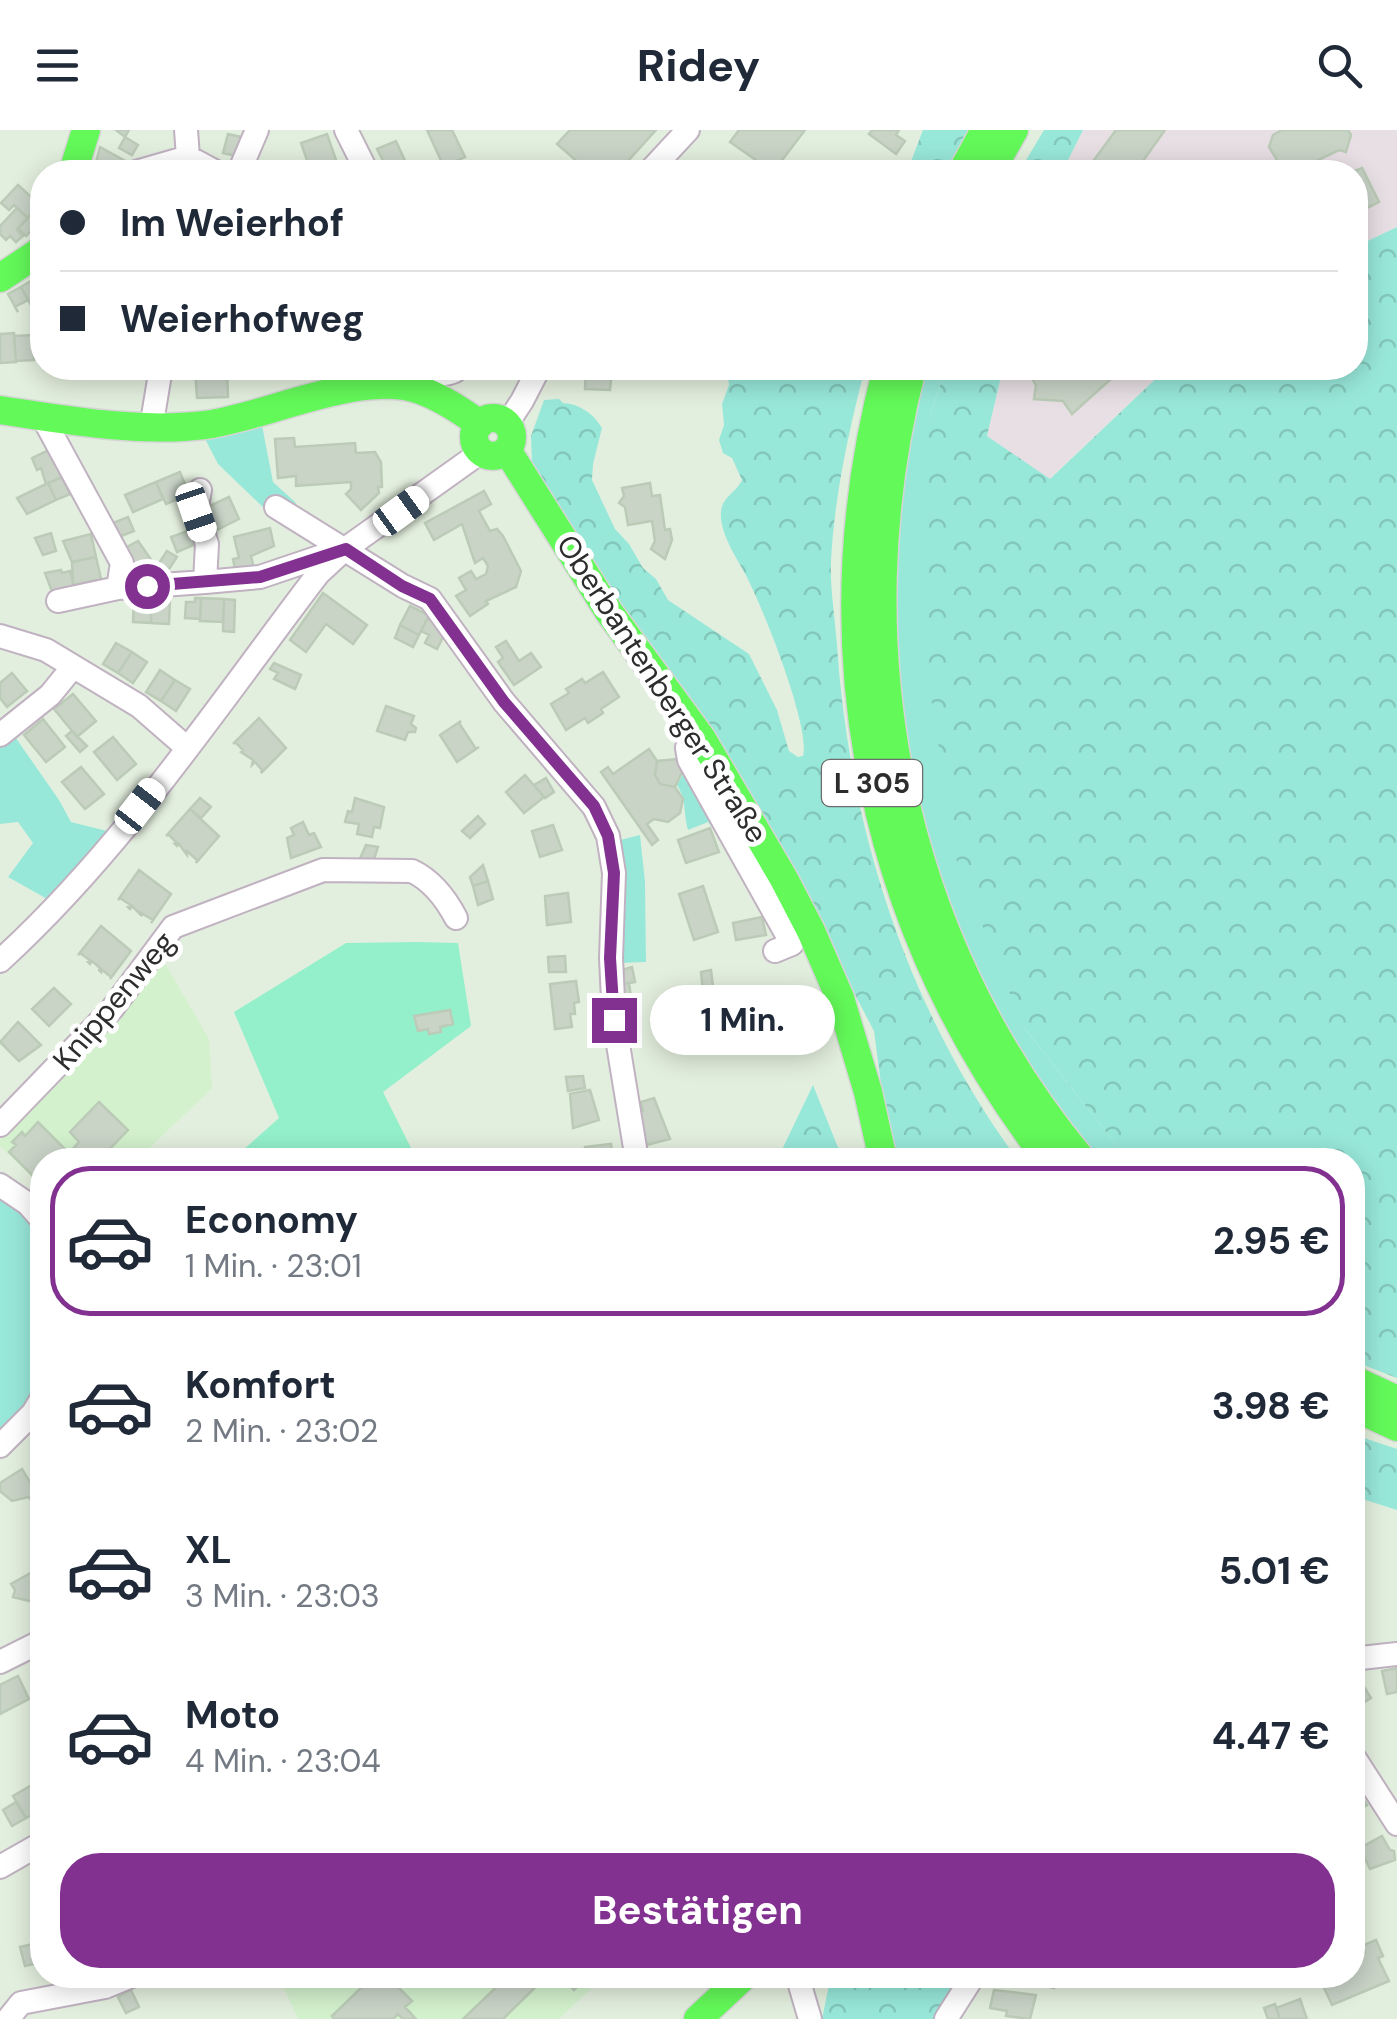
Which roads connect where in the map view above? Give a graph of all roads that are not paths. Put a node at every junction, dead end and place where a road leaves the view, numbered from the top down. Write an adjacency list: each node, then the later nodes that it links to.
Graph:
1 (86, 130): 9 (main road)
2 (186, 130): 8 (street)
3 (257, 130): 12 (street)
4 (346, 130): 13 (street)
5 (688, 130): 14 (street)
6 (985, 130): 15 (main road)
7 (1014, 130): 16 (main road)
8 (188, 157): 10 (street); 11 (street)
9 (77, 160)
10 (178, 160)
11 (194, 160)
12 (244, 160)
13 (361, 160)
14 (660, 160)
15 (969, 160)
16 (997, 160)
17 (30, 258): 18 (main road)
18 (0, 278)
19 (159, 380): 28 (street)
20 (421, 380): 24 (street)
21 (532, 380): 29 (street)
22 (884, 380): 47 (main road, L 305)
23 (909, 380): 48 (main road, L 305)
24 (416, 388): 25 (main road); 29 (main road)
25 (297, 404): 28 (main road); 29 (main road)
26 (0, 410): 27 (main road)
27 (42, 416): 28 (main road); 34 (street)
28 (152, 428)
29 (488, 432): 32 (street); 39 (main road, Oberbantenberger Straße)
30 (200, 490): 33 (street)
31 (276, 507): 32 (street)
32 (346, 549): 33 (street); 40 (street); 45 (street)
33 (205, 582): 34 (street)
34 (118, 588): 35 (street)
35 (58, 601)
36 (0, 636): 37 (street)
37 (72, 668): 38 (street); 40 (street)
38 (0, 736)
39 (702, 739): 42 (street); 46 (main road, Oberbantenberger Straße)
40 (186, 747): 43 (street)
41 (456, 918): 44 (street, Knippenweg)
42 (775, 951)
43 (0, 960)
44 (0, 1125)
45 (635, 1148)
46 (879, 1148)
47 (1039, 1148)
48 (1073, 1148)
49 (0, 1184): 50 (street)
50 (30, 1206)
51 (1365, 1384): 52 (main road)
52 (1397, 1400)
53 (1365, 1412): 55 (main road)
54 (30, 1416): 56 (street)
55 (1397, 1426)
56 (0, 1446)
57 (30, 1647): 60 (street)
58 (1397, 1654): 59 (street)
59 (1365, 1658)
60 (0, 1662)
61 (1365, 1774): 62 (street)
62 (1397, 1824)
63 (30, 1850): 64 (street)
64 (0, 1868)
65 (98, 1988): 69 (street)
66 (730, 1988): 70 (main road)
67 (802, 1988): 71 (street)
68 (966, 1988): 72 (street)
69 (8, 2019)
70 (698, 2019)
71 (810, 2019)
72 (946, 2019)

